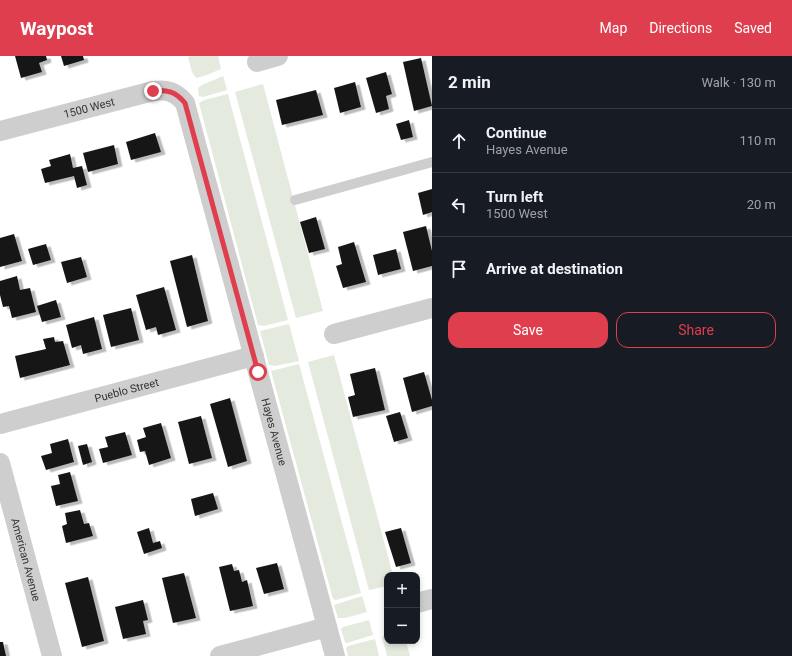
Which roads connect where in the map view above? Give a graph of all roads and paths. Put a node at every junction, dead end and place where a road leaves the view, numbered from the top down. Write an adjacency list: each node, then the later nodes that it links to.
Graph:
1 (278, 56): 2 (street)
2 (256, 59)
3 (178, 94): 4 (street, 1500 West); 9 (street, Hayes Avenue)
4 (0, 131)
5 (432, 162): 6 (lane)
6 (295, 200)
7 (432, 308): 8 (street)
8 (334, 334)
9 (254, 356): 10 (street, Pueblo Street); 14 (street, Hayes Avenue)
10 (0, 424)
11 (0, 463): 15 (street, American Avenue)
12 (432, 599): 13 (street)
13 (420, 603)
14 (327, 627): 16 (street); 17 (street, Hayes Avenue)
15 (52, 656)
16 (220, 656)
17 (335, 656)

